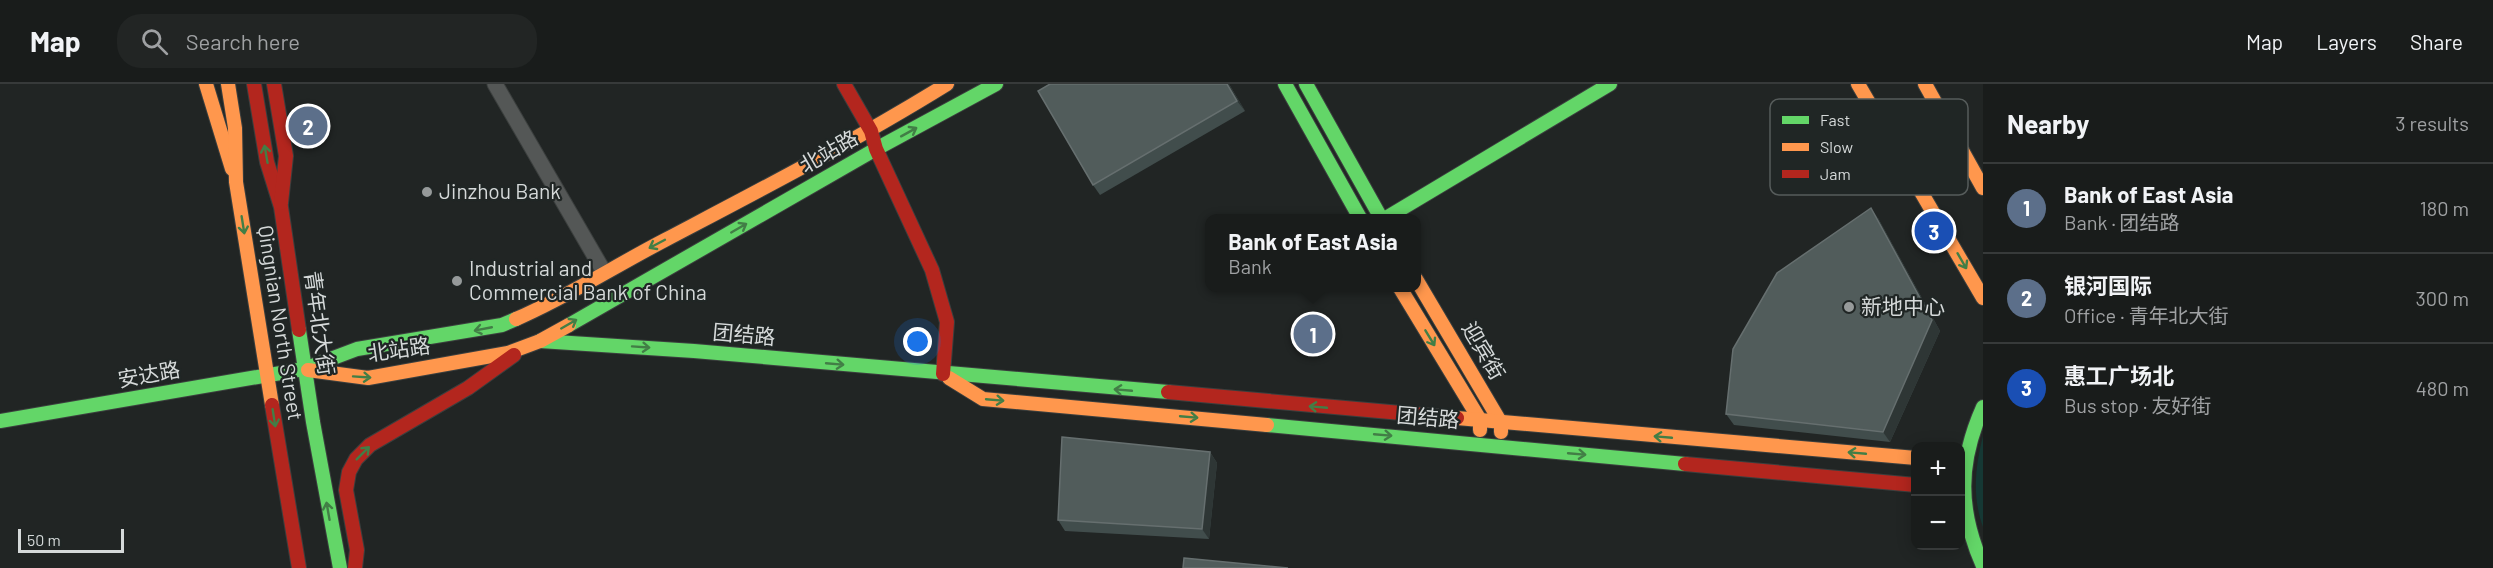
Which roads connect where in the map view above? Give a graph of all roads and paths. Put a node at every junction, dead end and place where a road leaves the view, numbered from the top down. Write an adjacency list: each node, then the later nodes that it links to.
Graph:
1 (206, 84): 19 (street)
2 (228, 84): 19 (street, Qingnian North Street)
3 (254, 84): 22 (street, 青年北大街, one-way to 3)
4 (274, 84): 22 (street)
5 (495, 84): 26 (street)
6 (844, 84): 16 (street)
7 (947, 84): 16 (street, 北站路)
8 (996, 84): 17 (street, 北站路, one-way to 8)
9 (1610, 84): 25 (street)
10 (1858, 84): 14 (street, one-way to 14)
11 (1925, 84): 15 (street)
12 (1308, 85): 13 (street); 24 (street)
13 (1288, 90): 23 (street)
14 (1867, 99)
15 (1933, 99)
16 (871, 131): 17 (street); 26 (street, 北站路, one-way to 26)
17 (876, 149): 30 (street, 北站路, one-way to 17); 33 (street)
18 (1968, 161): 20 (street)
19 (236, 182): 34 (street, Qingnian North Street, one-way to 34)
20 (1983, 188)
21 (1923, 195): 29 (street, one-way to 29)
22 (281, 207): 32 (street, 青年北大街)
23 (1356, 214)
24 (1380, 214)
25 (1391, 214)
26 (604, 272): 32 (street, 北站路, one-way to 32)
27 (1421, 287): 38 (street, 迎宾街)
28 (1402, 292): 36 (street, 迎宾街, one-way to 36)
29 (1983, 298)
30 (540, 341): 31 (street, 北站路); 33 (street, 团结路, one-way to 33)
31 (526, 347): 32 (street, 北站路, one-way to 31); 48 (street, one-way to 31)
32 (304, 369): 34 (street, 安达路); 47 (street, 青年北大街, one-way to 32)
33 (943, 375): 36 (street, 团结路, one-way to 33); 39 (street, 团结路, one-way to 39)
34 (267, 376): 37 (street, 安达路); 46 (street, Qingnian North Street, one-way to 46)
35 (1983, 407): 41 (street)
36 (1480, 420): 38 (street, 团结路); 39 (street, 迎宾街)
37 (0, 421)
38 (1502, 423): 40 (street); 42 (street, 团结路, one-way to 38)
39 (1481, 444): 40 (street, 团结路)
40 (1500, 447): 43 (street, 团结路, one-way to 43)
41 (1965, 452)
42 (1911, 458)
43 (1911, 485)
44 (1963, 496): 45 (street)
45 (1983, 566)
46 (299, 568)
47 (340, 568)
48 (355, 568)

